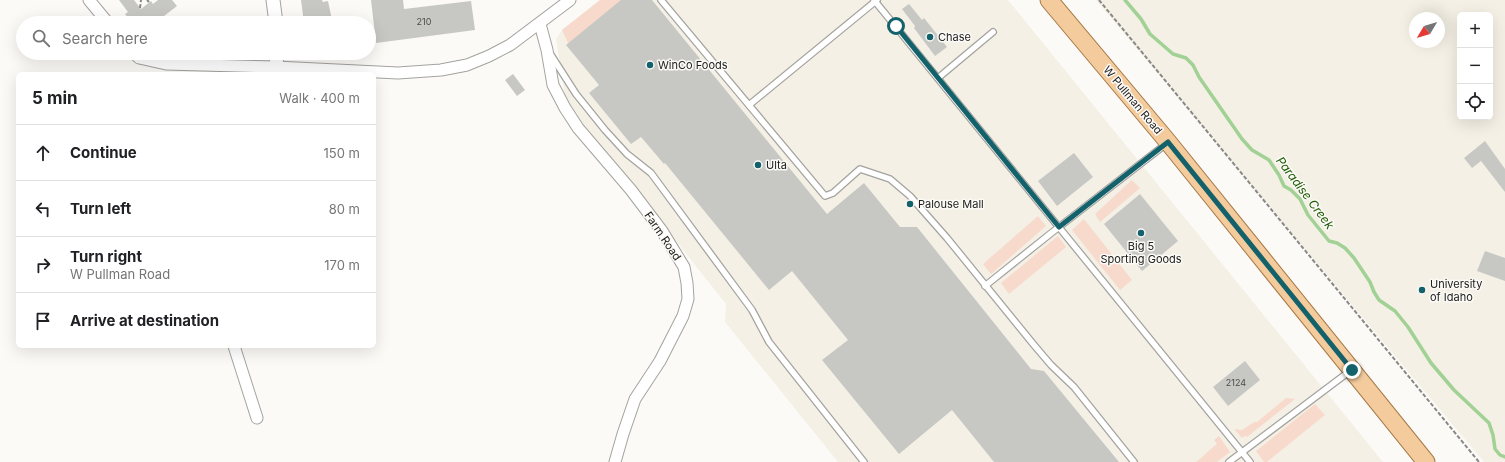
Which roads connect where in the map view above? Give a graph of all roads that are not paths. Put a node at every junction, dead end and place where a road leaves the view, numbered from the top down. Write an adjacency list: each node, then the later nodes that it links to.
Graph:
1 (89, 0): 7 (street)
2 (273, 0): 8 (street)
3 (570, 0): 9 (street)
4 (661, 0): 17 (lane)
5 (1049, 0): 18 (main road, W Pullman Road)
6 (876, 1): 16 (lane); 17 (lane)
7 (102, 16)
8 (275, 16)
9 (540, 24): 11 (street, Farm Road); 15 (street)
10 (993, 32): 16 (lane)
11 (548, 50): 25 (street, Farm Road); 26 (lane)
12 (148, 60): 13 (street)
13 (276, 70): 14 (street)
14 (357, 72)
15 (376, 72)
16 (938, 78): 19 (lane)
17 (750, 106): 20 (lane)
18 (1168, 142): 19 (lane); 22 (main road, W Pullman Road)
19 (1059, 227): 20 (lane); 24 (lane)
20 (985, 286): 27 (lane)
21 (235, 348): 23 (street)
22 (1352, 370): 24 (lane); 30 (main road, W Pullman Road)
23 (257, 418)
24 (1243, 451): 28 (lane); 29 (lane)
25 (615, 462)
26 (864, 462)
27 (1134, 462)
28 (1229, 462)
29 (1250, 462)
30 (1426, 462)

